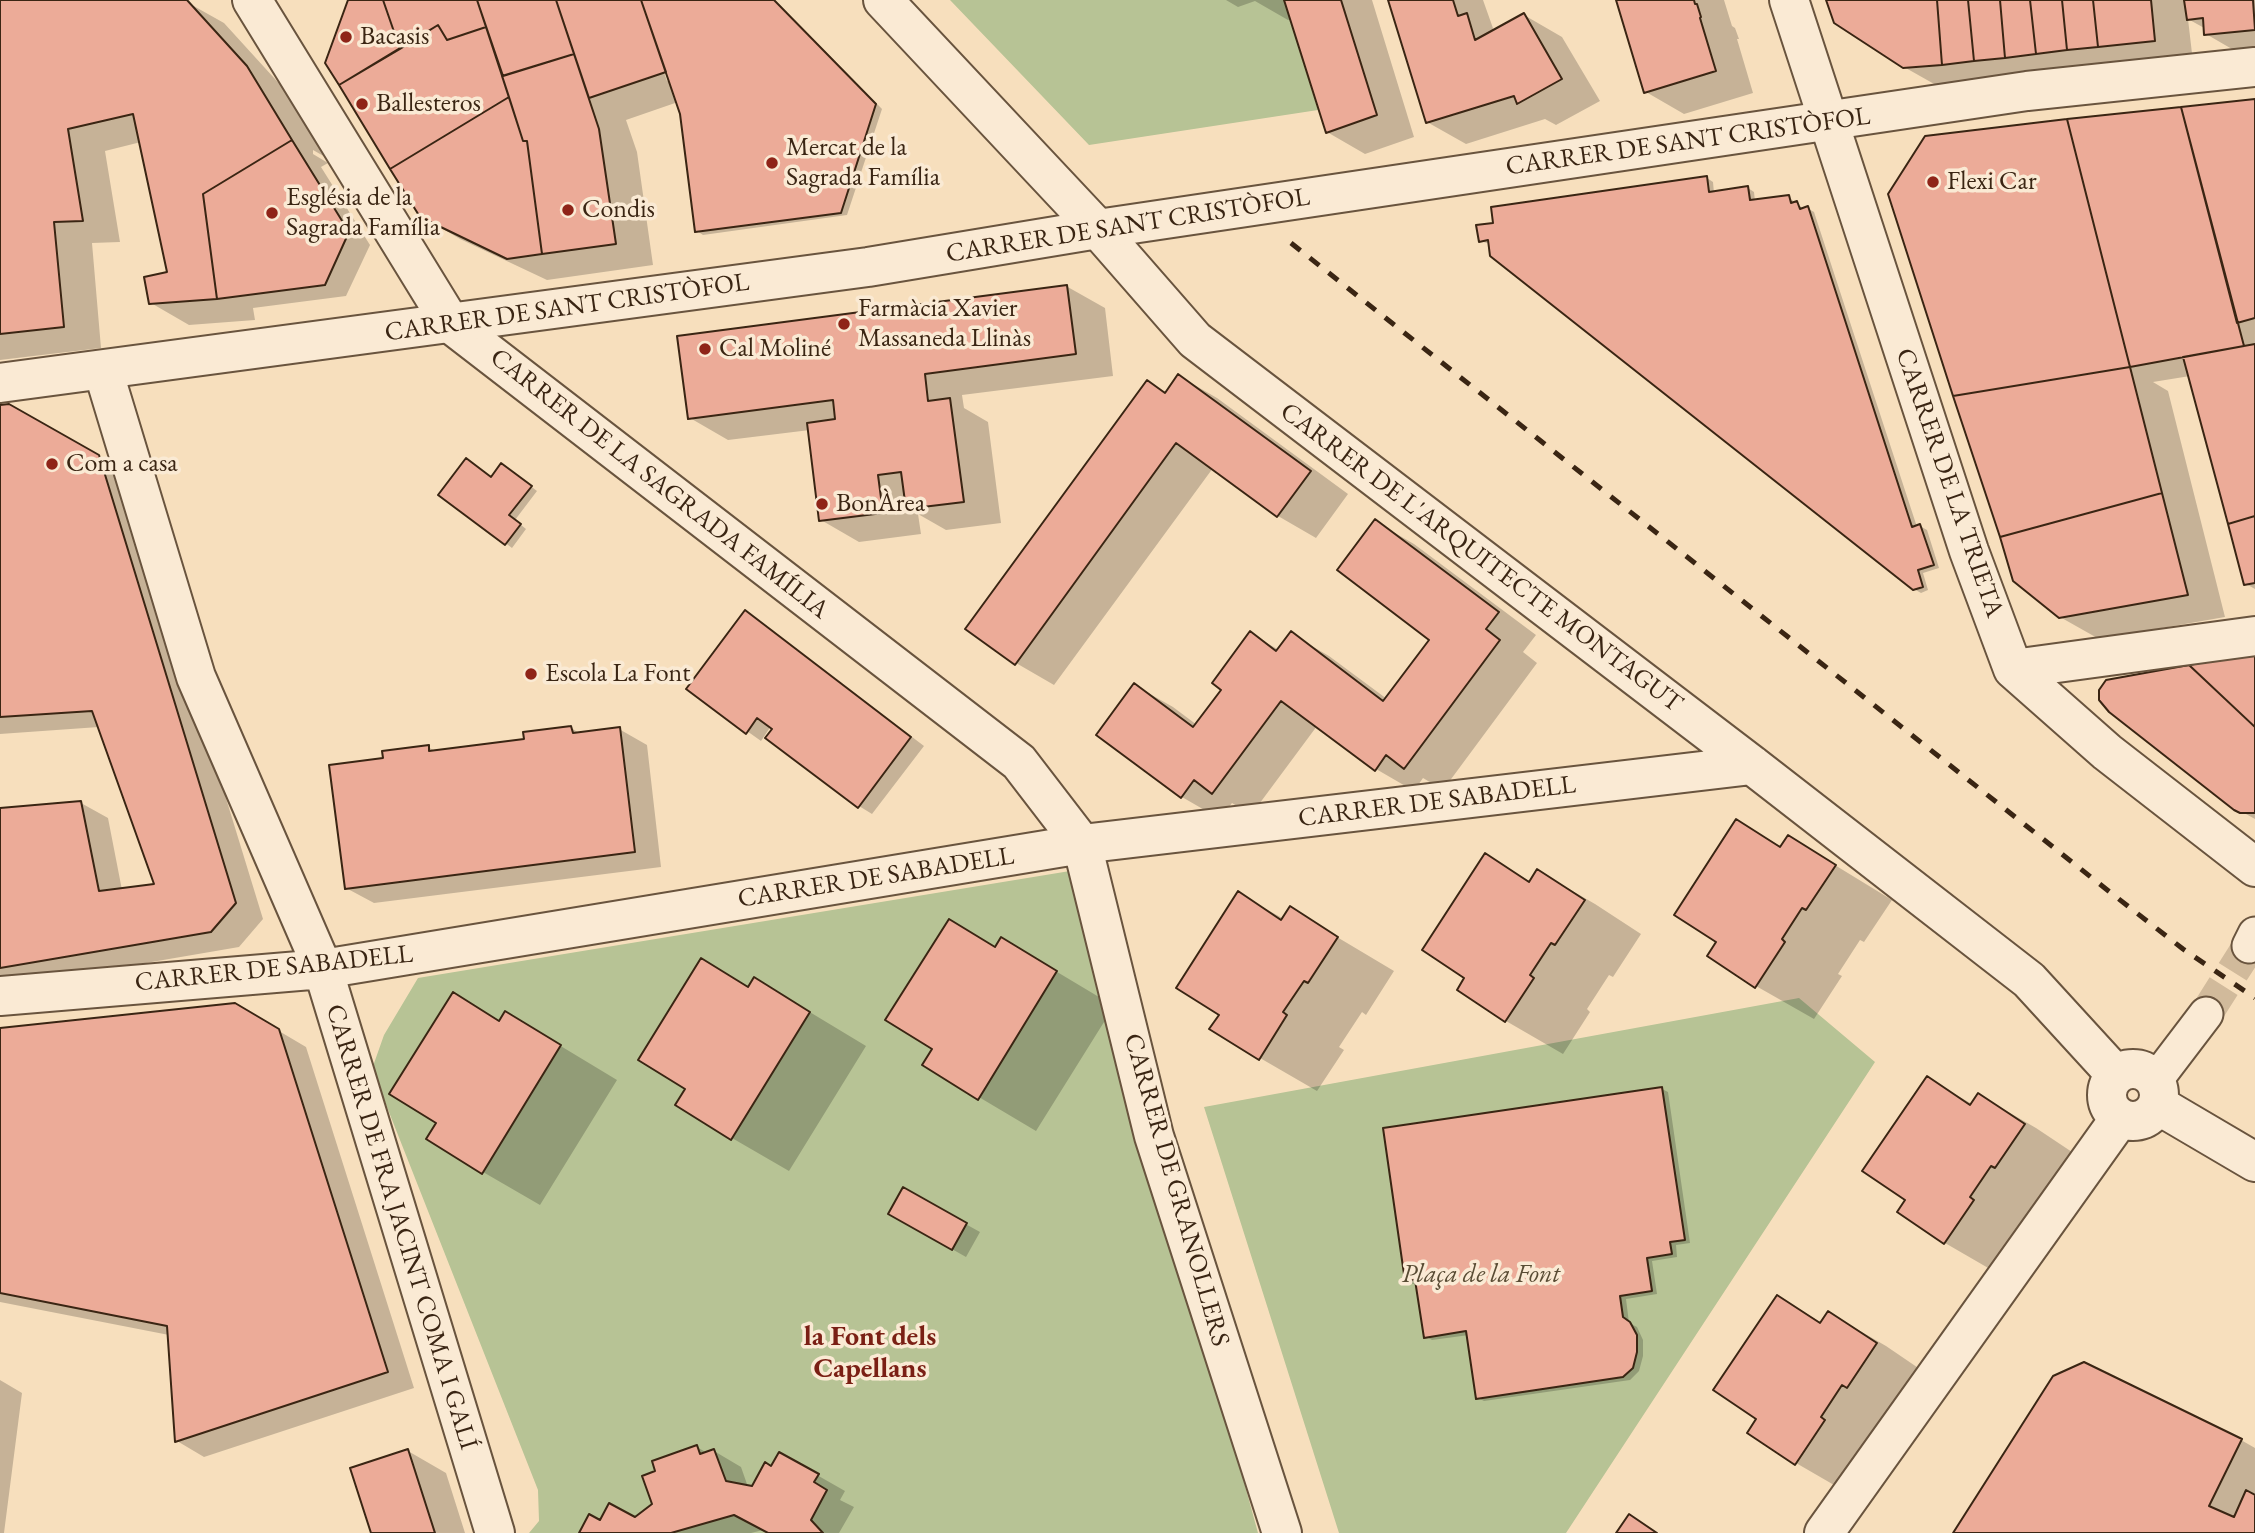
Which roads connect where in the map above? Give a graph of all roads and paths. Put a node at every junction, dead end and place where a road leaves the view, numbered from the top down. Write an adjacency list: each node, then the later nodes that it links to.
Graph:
1 (252, 0): 7 (street, CARRER DE LA SAGRADA FAMÍLIA)
2 (883, 0): 6 (street, CARRER DE L'ARQUITECTE MONTAGUT)
3 (1789, 0): 5 (street, CARRER DE LA TRIETA)
4 (2255, 68): 5 (street, CARRER DE SANT CRISTÒFOL)
5 (1828, 121): 6 (street, CARRER DE SANT CRISTÒFOL); 11 (street, CARRER DE LA TRIETA)
6 (1098, 229): 7 (street, CARRER DE SANT CRISTÒFOL); 12 (street, CARRER DE L'ARQUITECTE MONTAGUT)
7 (451, 324): 8 (street, CARRER DE SANT CRISTÒFOL); 13 (street, CARRER DE LA SAGRADA FAMÍLIA)
8 (103, 370): 9 (street, CARRER DE SANT CRISTÒFOL); 15 (street, CARRER DE FRA JACINT COMA I GALÍ)
9 (0, 383)
10 (2255, 636): 11 (street)
11 (2013, 669): 14 (street, CARRER DE LA TRIETA)
12 (1752, 765): 13 (street, CARRER DE SABADELL); 18 (street, CARRER DE L'ARQUITECTE MONTAGUT)
13 (1082, 844): 15 (street, CARRER DE SABADELL); 23 (street, CARRER DE GRANOLLERS)
14 (2255, 867)
15 (323, 969): 16 (street, CARRER DE SABADELL); 22 (street, CARRER DE FRA JACINT COMA I GALÍ)
16 (0, 996)
17 (2206, 1014): 19 (street)
18 (2116, 1075): 19 (street); 20 (street)
19 (2156, 1093): 20 (street); 21 (street)
20 (2120, 1118): 24 (street)
21 (2255, 1162)
22 (495, 1533)
23 (1282, 1533)
24 (1824, 1533)

